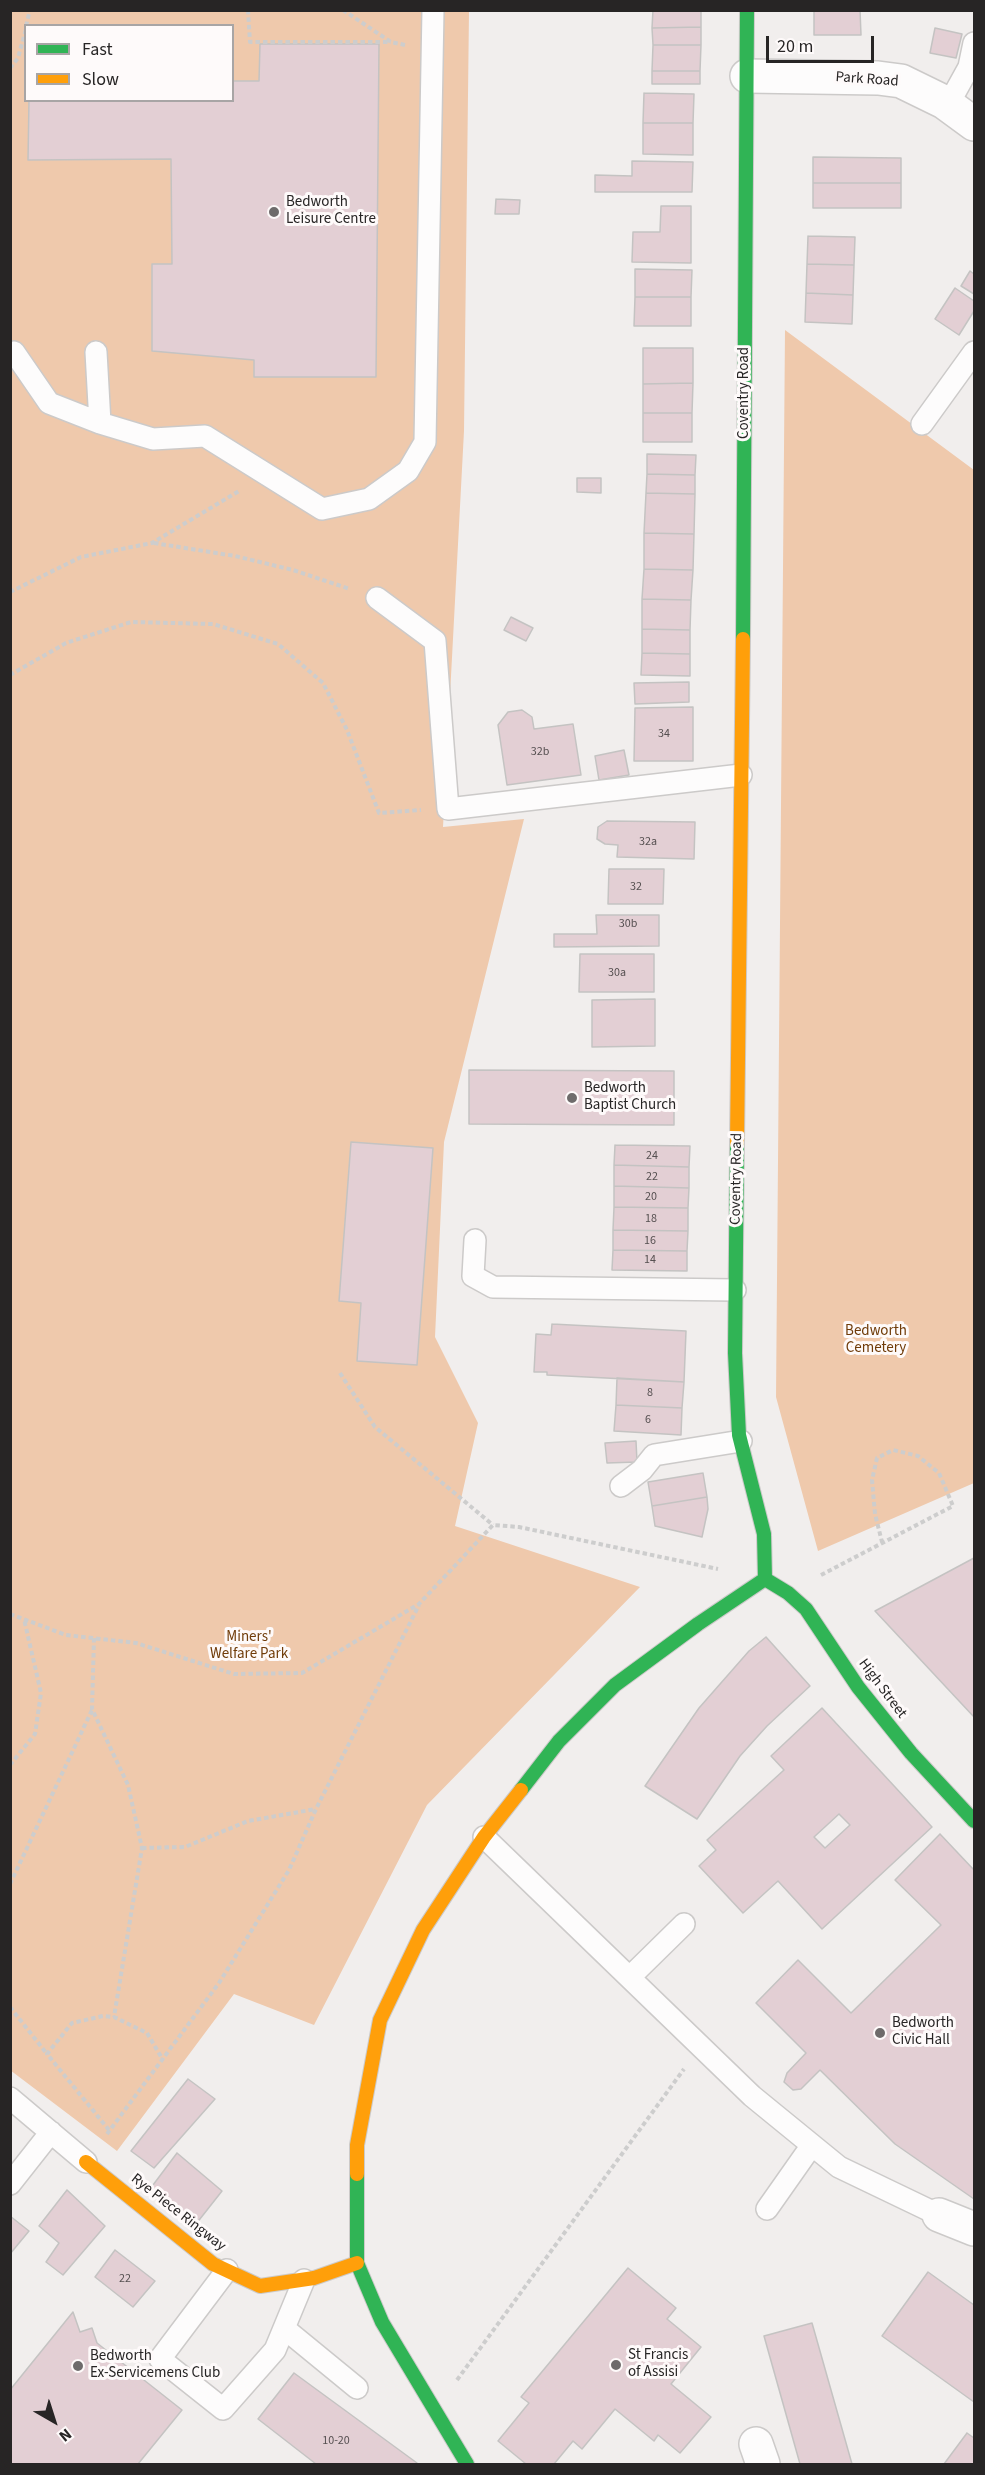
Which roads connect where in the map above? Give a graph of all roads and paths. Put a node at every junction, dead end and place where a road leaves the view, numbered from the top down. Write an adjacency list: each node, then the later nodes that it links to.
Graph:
1 (249, 10): 6 (path)
2 (343, 10): 6 (path)
3 (433, 10): 8 (lane)
4 (747, 10): 10 (main road, Coventry Road)
5 (24, 35): 9 (path)
6 (391, 42): 8 (path)
7 (975, 43): 11 (lane)
8 (432, 52): 18 (lane)
9 (10, 68)
10 (747, 76): 11 (street, Park Road); 23 (main road, Coventry Road)
11 (948, 105): 12 (street, Park Road)
12 (975, 124)
13 (14, 352): 16 (lane)
14 (96, 352): 16 (lane)
15 (975, 352): 17 (lane)
16 (100, 423): 18 (lane)
17 (922, 424)
18 (265, 474): 19 (path)
19 (152, 543): 20 (path); 21 (path)
20 (10, 592)
21 (377, 598): 24 (lane)
22 (10, 675): 24 (path)
23 (741, 775): 24 (lane); 26 (main road, Coventry Road)
24 (448, 808)
25 (475, 1240): 26 (lane)
26 (735, 1290): 28 (main road, Coventry Road)
27 (340, 1373): 30 (path)
28 (741, 1441): 29 (lane); 32 (main road, Coventry Road)
29 (621, 1486)
30 (494, 1525): 32 (path); 34 (path)
31 (882, 1542): 31 (path); 33 (path)
32 (765, 1579): 33 (main road, High Street); 42 (main road)
33 (788, 1593): 41 (main road, High Street)
34 (420, 1604): 37 (path); 40 (path)
35 (10, 1614): 36 (path)
36 (24, 1619): 37 (path); 39 (path)
37 (94, 1638): 38 (path)
38 (92, 1709): 43 (path); 44 (path)
39 (10, 1765)
40 (316, 1809): 43 (path); 51 (path)
41 (975, 1821)
42 (484, 1838): 46 (lane); 61 (main road)
43 (142, 1848): 48 (path)
44 (10, 1884)
45 (684, 1924): 46 (lane)
46 (630, 1977): 49 (lane)
47 (10, 2007): 50 (path)
48 (114, 2017): 50 (path); 51 (path)
49 (701, 2046): 55 (lane); 66 (path)
50 (47, 2054): 53 (path)
51 (163, 2060): 53 (path)
52 (10, 2097): 54 (lane)
53 (109, 2130): 56 (path)
54 (51, 2132): 56 (lane); 57 (lane)
55 (812, 2145): 58 (lane); 59 (lane)
56 (87, 2163): 62 (main road, Rye Piece Ringway)
57 (10, 2184)
58 (767, 2209)
59 (939, 2215): 60 (street)
60 (975, 2229)
61 (357, 2263): 63 (main road, Rye Piece Ringway); 66 (main road)
62 (227, 2270): 63 (main road, Rye Piece Ringway); 64 (lane)
63 (304, 2280): 64 (lane)
64 (285, 2330): 65 (lane)
65 (357, 2388)
66 (434, 2412): 67 (main road)
67 (467, 2464)

